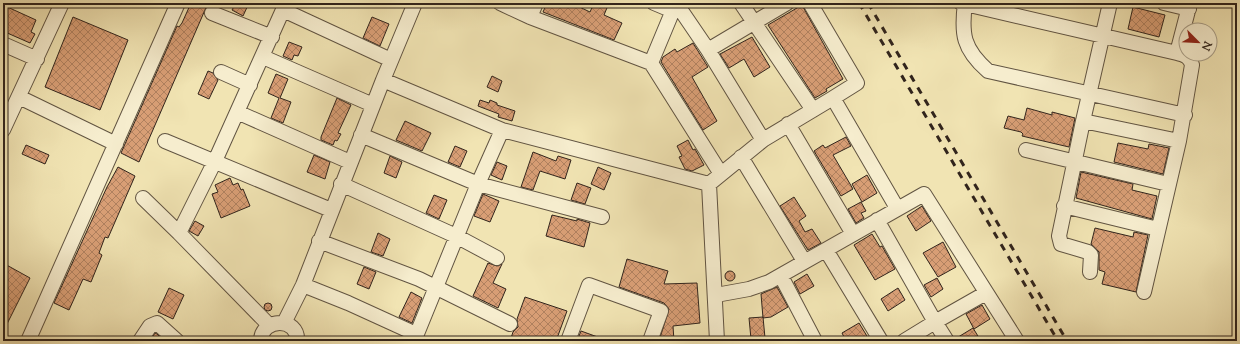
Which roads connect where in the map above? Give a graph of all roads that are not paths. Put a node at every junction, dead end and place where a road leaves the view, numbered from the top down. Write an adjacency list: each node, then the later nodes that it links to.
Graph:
1 (62, 3): 25 (street)
2 (178, 3): 46 (street)
3 (415, 3): 26 (street)
4 (500, 3): 17 (street)
5 (536, 3): 17 (street)
6 (654, 3): 14 (street)
7 (742, 3): 18 (street)
8 (787, 3): 18 (street)
9 (810, 3): 33 (street)
10 (963, 3): 19 (street); 31 (street)
11 (1110, 3): 19 (street)
12 (1164, 3): 15 (street)
13 (285, 6): 20 (street); 26 (street)
14 (675, 6): 22 (street); 27 (street)
15 (1189, 6): 23 (street)
16 (212, 13): 20 (street)
17 (530, 17): 27 (street)
18 (754, 22): 22 (street); 35 (street)
19 (1102, 35): 23 (street); 31 (street)
20 (272, 36): 24 (street)
21 (3, 44): 25 (street)
22 (708, 50): 43 (street)
23 (1177, 53): 37 (street)
24 (263, 57): 30 (street); 34 (street)
25 (37, 59): 32 (street)
26 (391, 60): 29 (street)
27 (651, 63): 52 (street)
28 (221, 72): 30 (street)
29 (383, 80): 34 (street); 41 (street)
30 (250, 85): 36 (street)
31 (1089, 94): 37 (street); 38 (street)
32 (19, 97): 40 (street); 46 (street)
33 (833, 98): 35 (street); 59 (street)
34 (373, 105): 42 (street)
35 (813, 110): 39 (street)
36 (237, 112): 49 (street); 50 (street)
37 (1185, 115): 45 (street)
38 (1083, 121): 45 (street); 51 (street)
39 (788, 124): 43 (street); 65 (street)
40 (3, 130)
41 (502, 130): 54 (street); 55 (street)
42 (361, 136): 50 (street); 54 (street)
43 (762, 140): 48 (street)
44 (165, 141): 49 (street)
45 (1179, 141): 56 (street)
46 (116, 144): 83 (street)
47 (1026, 150): 51 (street)
48 (741, 157): 52 (street); 70 (street)
49 (215, 161): 60 (street); 64 (street)
50 (350, 162): 53 (street)
51 (1075, 162): 56 (street); 58 (street)
52 (721, 174): 55 (street)
53 (341, 184): 60 (street); 66 (street)
54 (478, 184): 61 (street); 66 (street)
55 (709, 184): 77 (street)
56 (1168, 184): 63 (street)
57 (143, 198): 64 (street)
58 (1064, 206): 63 (street); 71 (street)
59 (898, 208): 62 (street); 76 (street)
60 (331, 210): 67 (street)
61 (602, 217)
62 (878, 220): 65 (street); 78 (street)
63 (1158, 229): 75 (street)
64 (179, 233): 81 (street)
65 (853, 234): 68 (street)
66 (456, 236): 69 (street); 74 (street)
67 (319, 241): 73 (street); 74 (street)
68 (826, 250): 70 (street); 92 (street)
69 (497, 258)
70 (804, 261): 72 (street)
71 (1090, 272)
72 (780, 276): 77 (street); 91 (street)
73 (303, 285): 79 (street); 82 (street)
74 (435, 286): 80 (street); 82 (street)
75 (1144, 292)
76 (986, 293): 78 (street); 95 (street)
77 (716, 295): 90 (street)
78 (935, 322): 93 (street); 94 (street)
79 (284, 323): 81 (street); 87 (street)
80 (510, 324)
81 (269, 325): 86 (street)
82 (415, 338)
83 (28, 341)
84 (140, 341): 85 (street)
85 (177, 341)
86 (261, 341)
87 (297, 341)
88 (568, 341): 89 (street)
89 (650, 341)
90 (718, 341)
91 (815, 341)
92 (881, 341)
93 (904, 341)
94 (947, 341)
95 (1017, 341)

